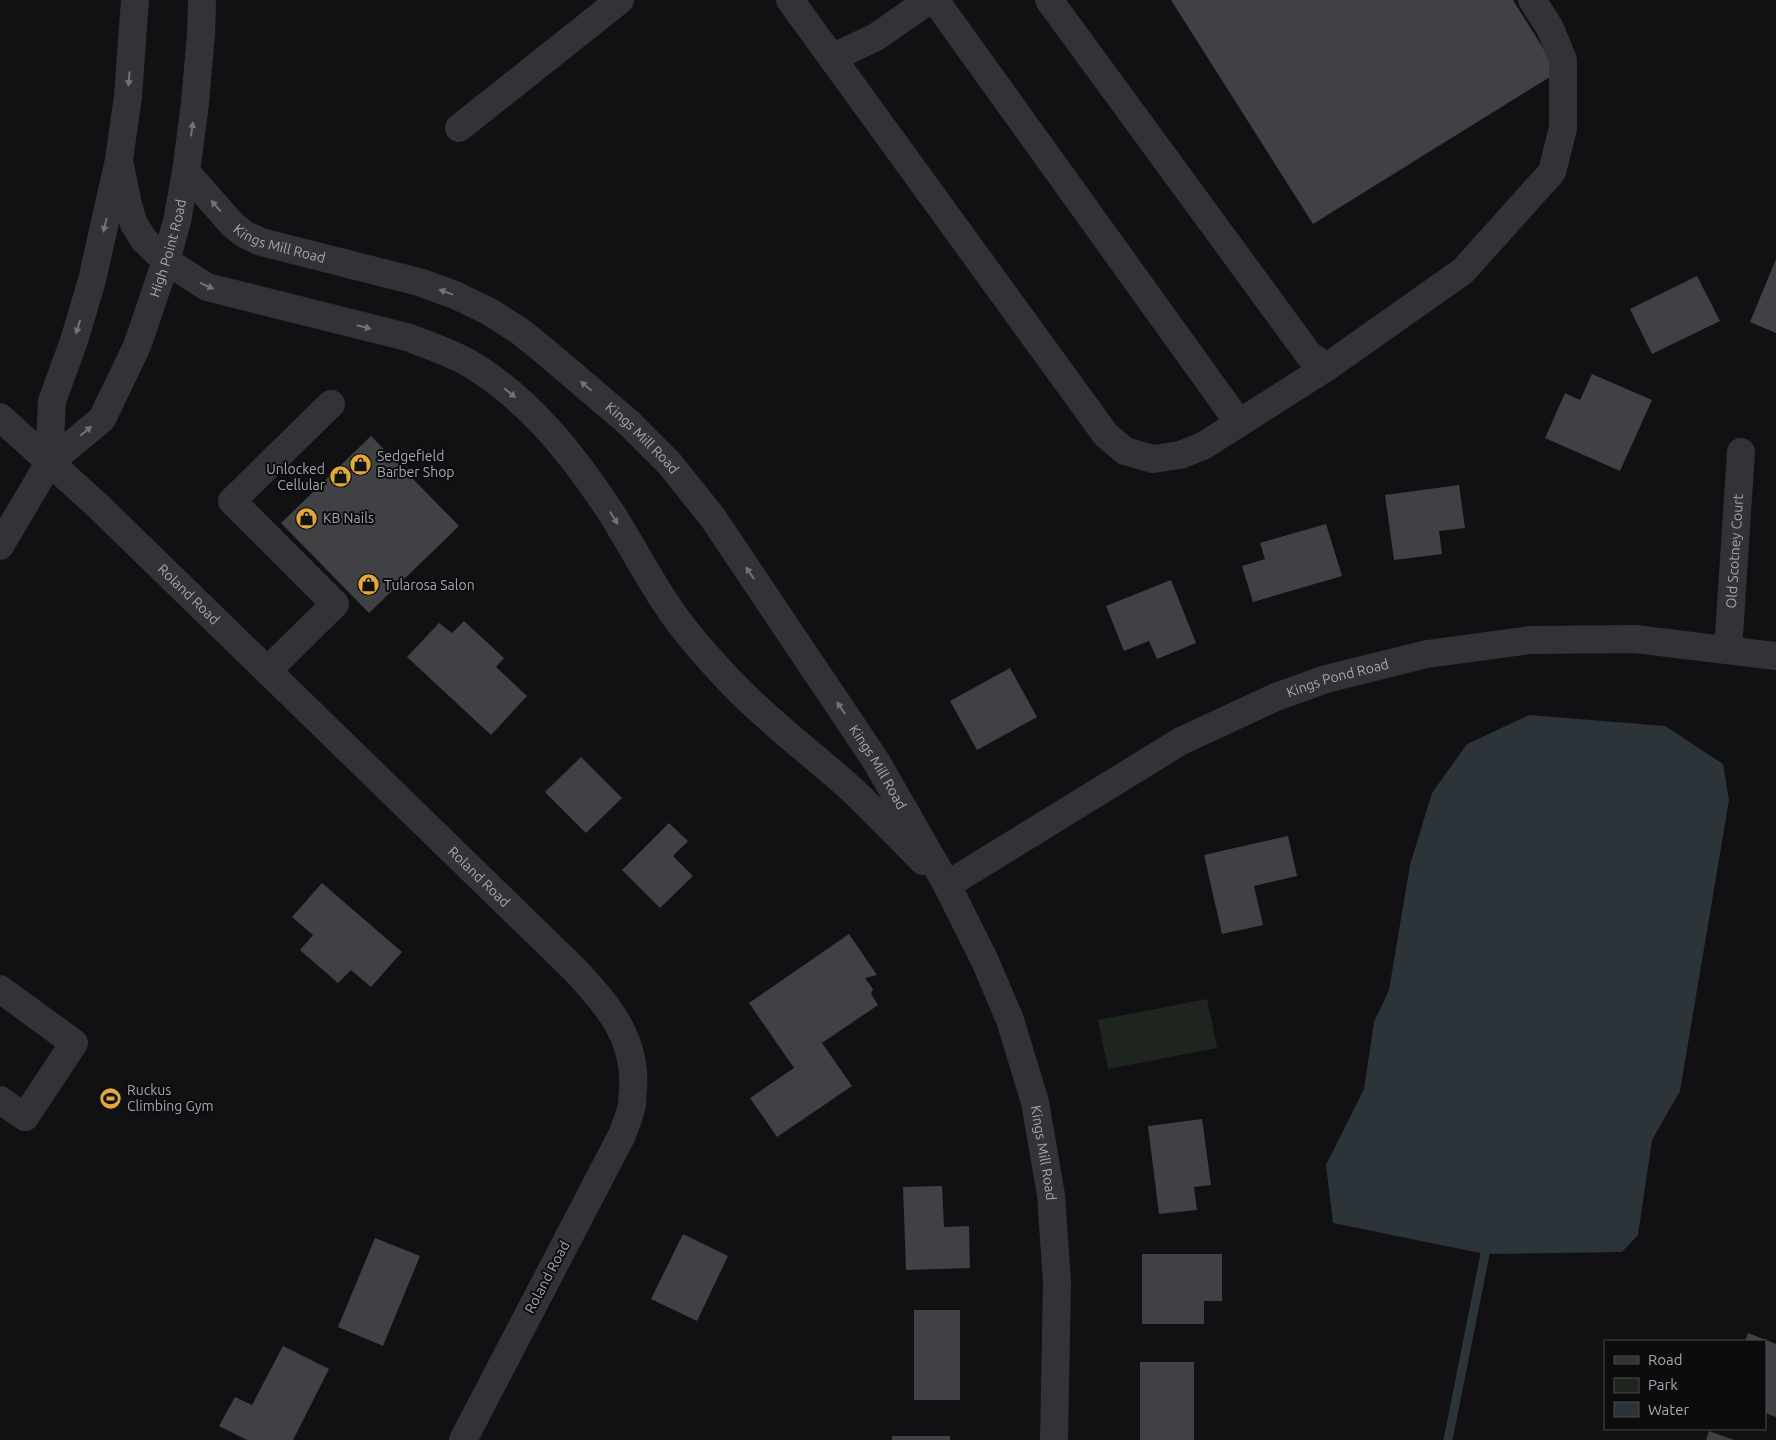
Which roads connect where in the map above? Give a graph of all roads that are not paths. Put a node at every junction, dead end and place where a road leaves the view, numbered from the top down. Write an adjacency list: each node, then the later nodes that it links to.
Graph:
1 (135, 0): 11 (street, High Point Road, one-way to 11)
2 (202, 0): 12 (street, High Point Road, one-way to 2)
3 (620, 0): 10 (street)
4 (790, 0): 9 (street)
5 (929, 0): 9 (street)
6 (935, 0): 17 (street)
7 (1049, 0): 14 (street)
8 (1532, 0): 14 (street)
9 (832, 58): 17 (street)
10 (459, 128)
11 (119, 160): 13 (street, Kings Mill Road); 19 (street, High Point Road, one-way to 19)
12 (186, 172): 13 (street, High Point Road); 24 (street, Kings Mill Road, one-way to 12)
13 (166, 261): 19 (street, High Point Road, one-way to 13); 24 (street, Kings Mill Road, one-way to 24)
14 (1327, 367): 17 (street)
15 (331, 404): 23 (street)
16 (0, 417): 19 (street, Roland Road)
17 (1239, 423)
18 (1741, 452): 21 (street, Old Scotney Court)
19 (49, 463): 20 (street, High Point Road); 23 (street, Roland Road)
20 (0, 546)
21 (1728, 650): 22 (street, Kings Pond Road); 24 (street, Kings Pond Road)
22 (1776, 656)
23 (267, 671): 27 (street, Roland Road)
24 (948, 885): 28 (street, Kings Mill Road)
25 (0, 989): 26 (street)
26 (0, 1100)
27 (463, 1440)
28 (1054, 1440)

